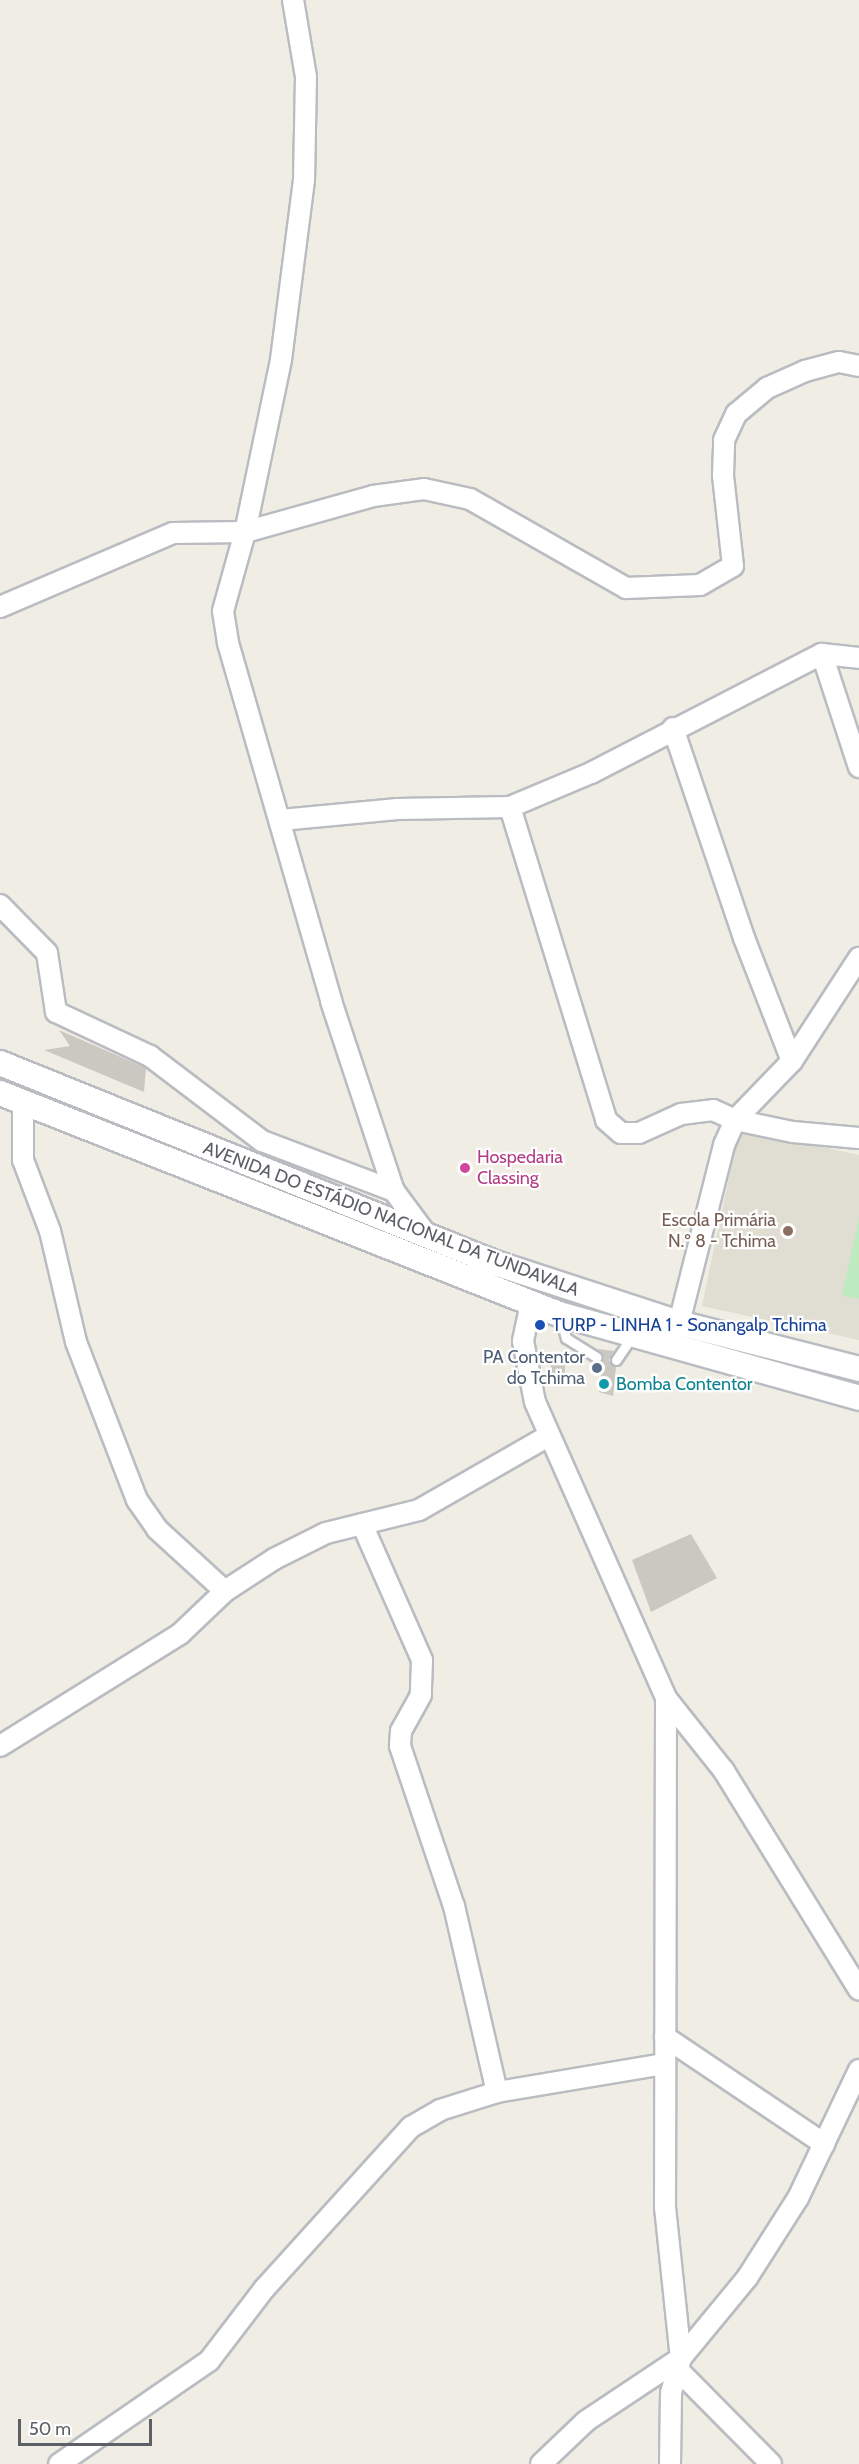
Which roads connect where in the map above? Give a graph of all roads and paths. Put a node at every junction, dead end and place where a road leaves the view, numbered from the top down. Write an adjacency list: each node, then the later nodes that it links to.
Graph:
1 (294, 0): 3 (street)
2 (859, 366): 3 (street)
3 (245, 532): 4 (street); 10 (street)
4 (0, 608)
5 (822, 654): 6 (street); 7 (street); 8 (street)
6 (859, 658)
7 (672, 728): 9 (street); 13 (street)
8 (859, 767)
9 (510, 807): 10 (street); 17 (street)
10 (281, 820): 19 (street)
11 (0, 905): 19 (street)
12 (859, 958): 13 (street)
13 (792, 1061): 17 (street)
14 (0, 1063): 20 (street, AVENIDA DO ESTÁDIO NACIONAL DA TUNDAVALA)
15 (0, 1093): 16 (street, AVENIDA DO ESTÁDIO NACIONAL DA TUNDAVALA)
16 (23, 1102): 21 (street, AVENIDA DO ESTÁDIO NACIONAL DA TUNDAVALA); 31 (street)
17 (735, 1120): 18 (street); 23 (street)
18 (859, 1138)
19 (394, 1191): 20 (street)
20 (428, 1238): 23 (street, AVENIDA DO ESTÁDIO NACIONAL DA TUNDAVALA)
21 (531, 1304): 22 (street, AVENIDA DO ESTÁDIO NACIONAL DA TUNDAVALA); 29 (street)
22 (560, 1314): 24 (street, AVENIDA DO ESTÁDIO NACIONAL DA TUNDAVALA); 25 (lane)
23 (679, 1323): 27 (street, AVENIDA DO ESTÁDIO NACIONAL DA TUNDAVALA)
24 (632, 1336): 26 (lane); 28 (street, AVENIDA DO ESTÁDIO NACIONAL DA TUNDAVALA)
25 (597, 1357)
26 (616, 1360)
27 (859, 1369)
28 (859, 1398)
29 (548, 1436): 30 (street); 32 (street)
30 (362, 1524): 31 (street); 38 (street)
31 (225, 1592): 33 (street)
32 (666, 1698): 34 (street); 35 (street)
33 (0, 1746)
34 (859, 1990)
35 (665, 2037): 36 (street); 39 (street)
36 (665, 2064): 38 (street); 40 (street)
37 (859, 2070): 39 (street)
38 (497, 2092): 41 (street)
39 (824, 2144): 40 (street)
40 (681, 2366): 42 (street); 43 (street); 44 (street)
41 (59, 2464)
42 (541, 2464)
43 (670, 2464)
44 (771, 2464)

